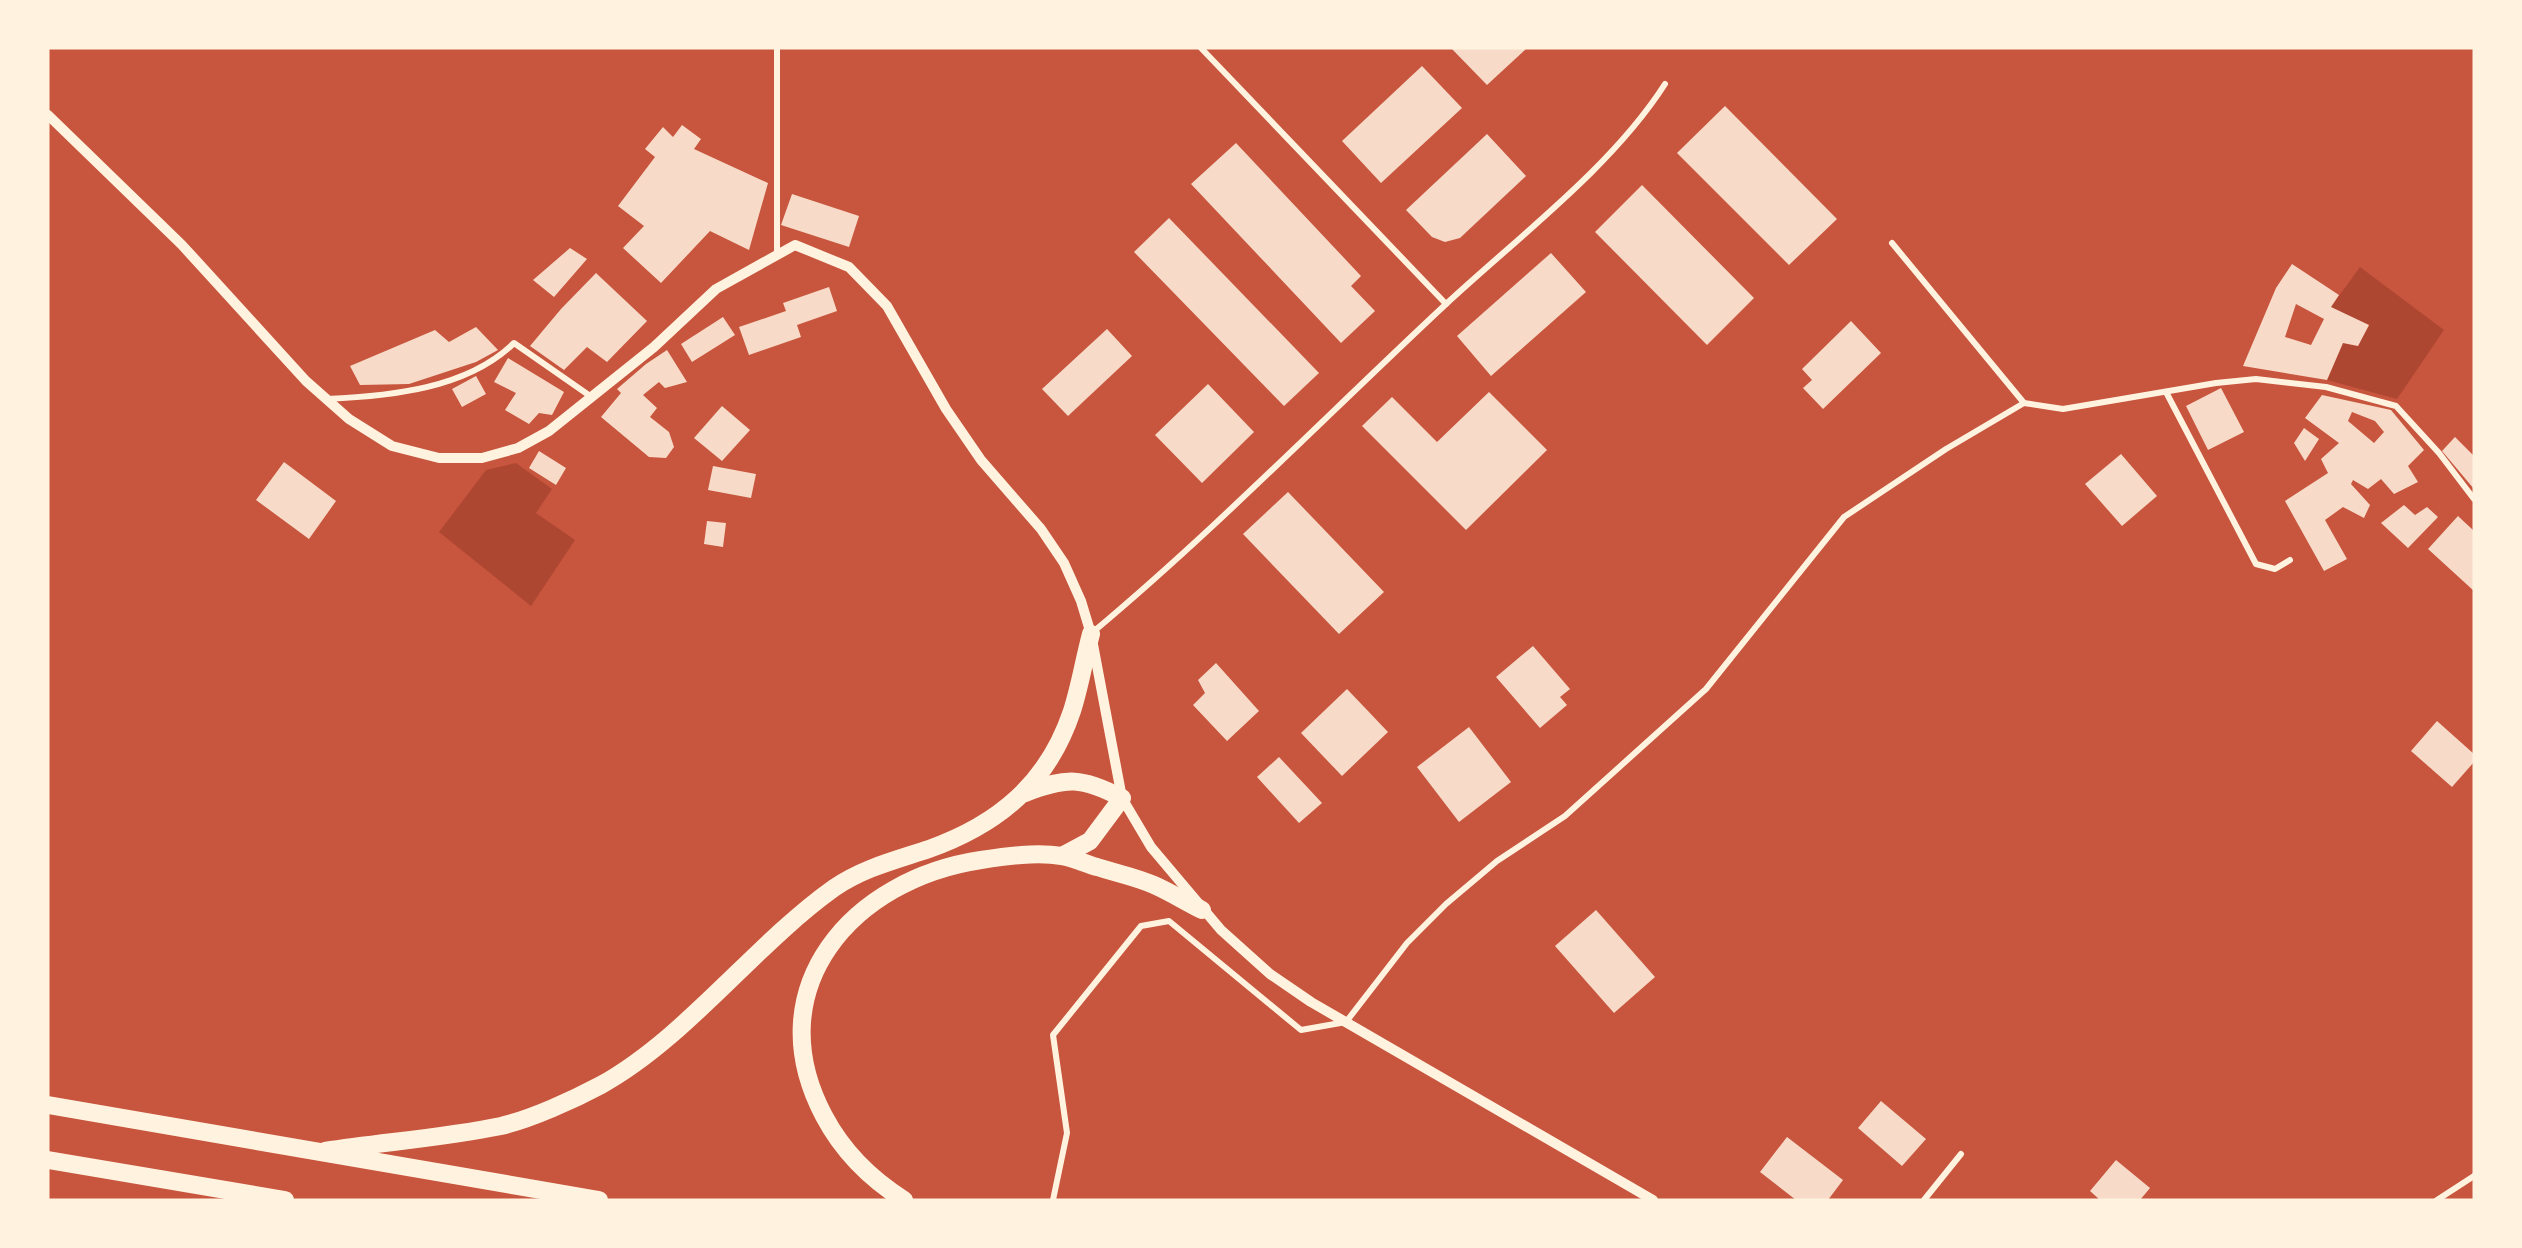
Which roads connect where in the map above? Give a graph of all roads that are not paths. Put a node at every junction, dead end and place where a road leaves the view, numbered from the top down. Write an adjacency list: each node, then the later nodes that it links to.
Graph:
1 (777, 48): 6 (street)
2 (1201, 48): 7 (street)
3 (1665, 84): 7 (street)
4 (48, 115): 10 (street)
5 (1892, 243): 11 (street)
6 (777, 255): 9 (street); 14 (street)
7 (1446, 304): 14 (street)
8 (2166, 392): 11 (street); 12 (street); 13 (street)
9 (593, 398): 10 (street); 10 (street)
10 (327, 399)
11 (2024, 403): 19 (street)
12 (2474, 499)
13 (2290, 560)
14 (1090, 634): 15 (highway); 16 (street)
15 (1025, 793): 16 (highway); 21 (highway)
16 (1122, 798): 17 (highway); 18 (street)
17 (1062, 856): 18 (highway); 27 (highway)
18 (1202, 910): 19 (street)
19 (1346, 1022): 28 (street); 29 (street)
20 (48, 1104): 21 (highway)
21 (325, 1151): 26 (highway)
22 (1962, 1154): 30 (street)
23 (48, 1160): 25 (highway)
24 (2474, 1176): 31 (street)
25 (285, 1200)
26 (599, 1200)
27 (904, 1200)
28 (1053, 1200)
29 (1653, 1200)
30 (1924, 1200)
31 (2437, 1200)

